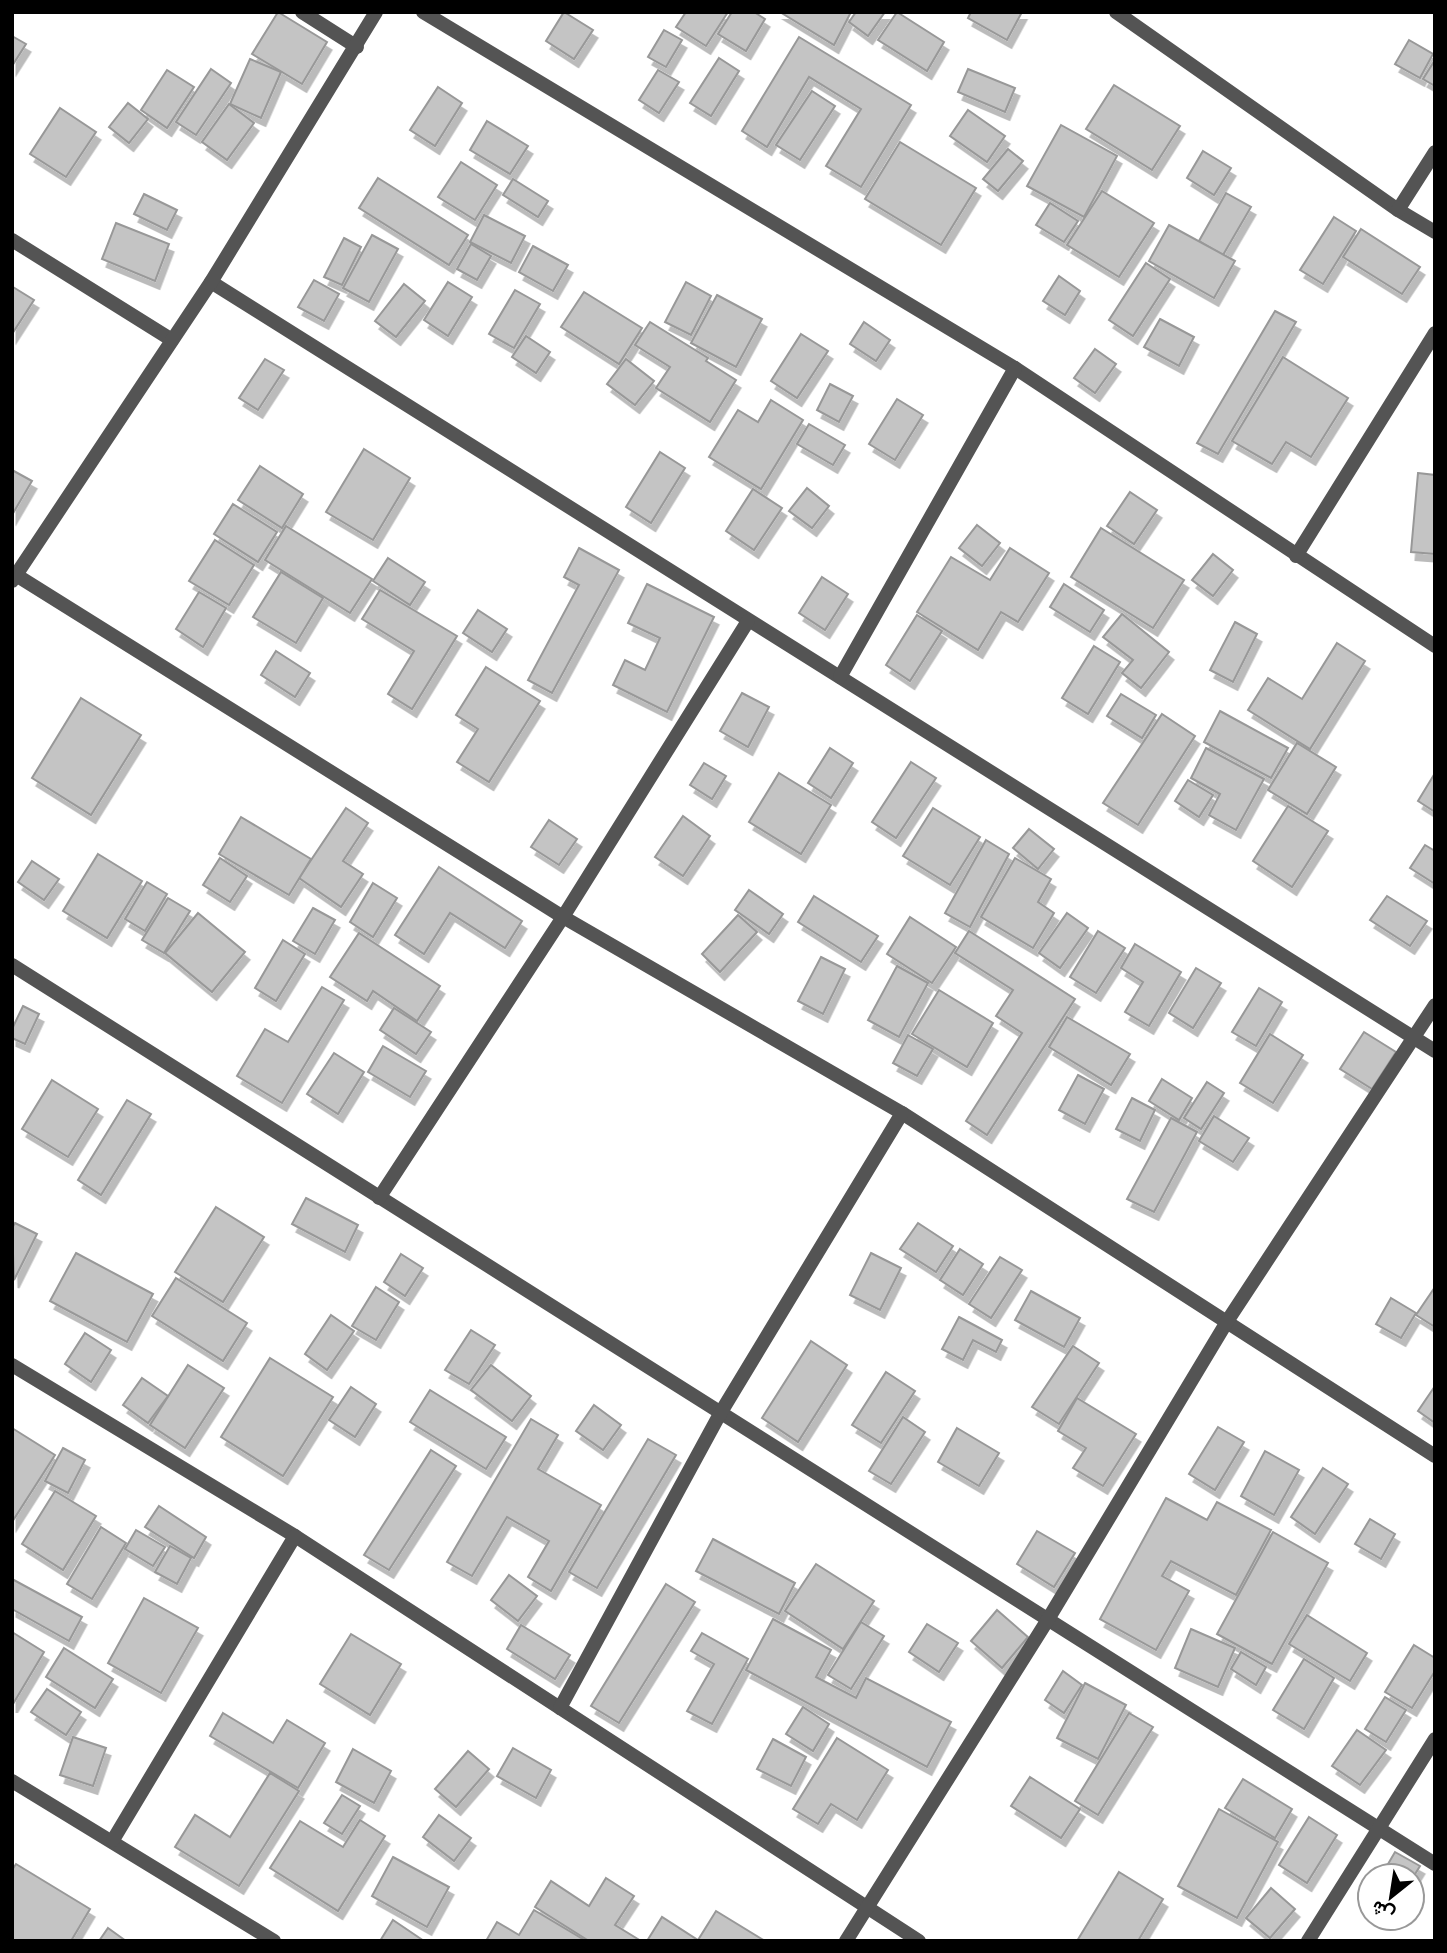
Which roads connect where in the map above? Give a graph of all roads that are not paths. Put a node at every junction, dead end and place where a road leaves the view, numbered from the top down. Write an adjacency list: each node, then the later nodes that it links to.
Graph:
1 (302, 12): 5 (street)
2 (376, 12): 5 (street)
3 (423, 12): 13 (street)
4 (1116, 12): 7 (street)
5 (357, 47): 10 (street)
6 (1435, 152): 7 (street)
7 (1398, 210): 8 (street)
8 (1435, 232)
9 (12, 240): 12 (street)
10 (211, 282): 12 (street); 16 (street)
11 (1435, 333): 14 (street)
12 (172, 340): 15 (street)
13 (1015, 368): 14 (street); 18 (street)
14 (1296, 556): 17 (street)
15 (14, 578): 19 (street)
16 (748, 621): 18 (street); 19 (street)
17 (1435, 646)
18 (840, 677): 22 (street)
19 (563, 917): 24 (street); 25 (street)
20 (12, 965): 25 (street)
21 (1435, 1006): 22 (street)
22 (1414, 1038): 23 (street); 26 (street)
23 (1435, 1051)
24 (902, 1113): 26 (street); 28 (street)
25 (379, 1198): 28 (street)
26 (1228, 1320): 29 (street); 31 (street)
27 (12, 1365): 30 (street)
28 (721, 1412): 31 (street); 32 (street)
29 (1435, 1456)
30 (295, 1536): 32 (street); 36 (street)
31 (1047, 1621): 35 (street); 38 (street)
32 (560, 1708): 38 (street)
33 (1435, 1739): 35 (street)
34 (12, 1781): 36 (street)
35 (1378, 1829): 37 (street); 42 (street)
36 (113, 1840): 39 (street)
37 (1435, 1864)
38 (866, 1908): 40 (street); 41 (street)
39 (274, 1941)
40 (846, 1941)
41 (919, 1941)
42 (1308, 1941)

